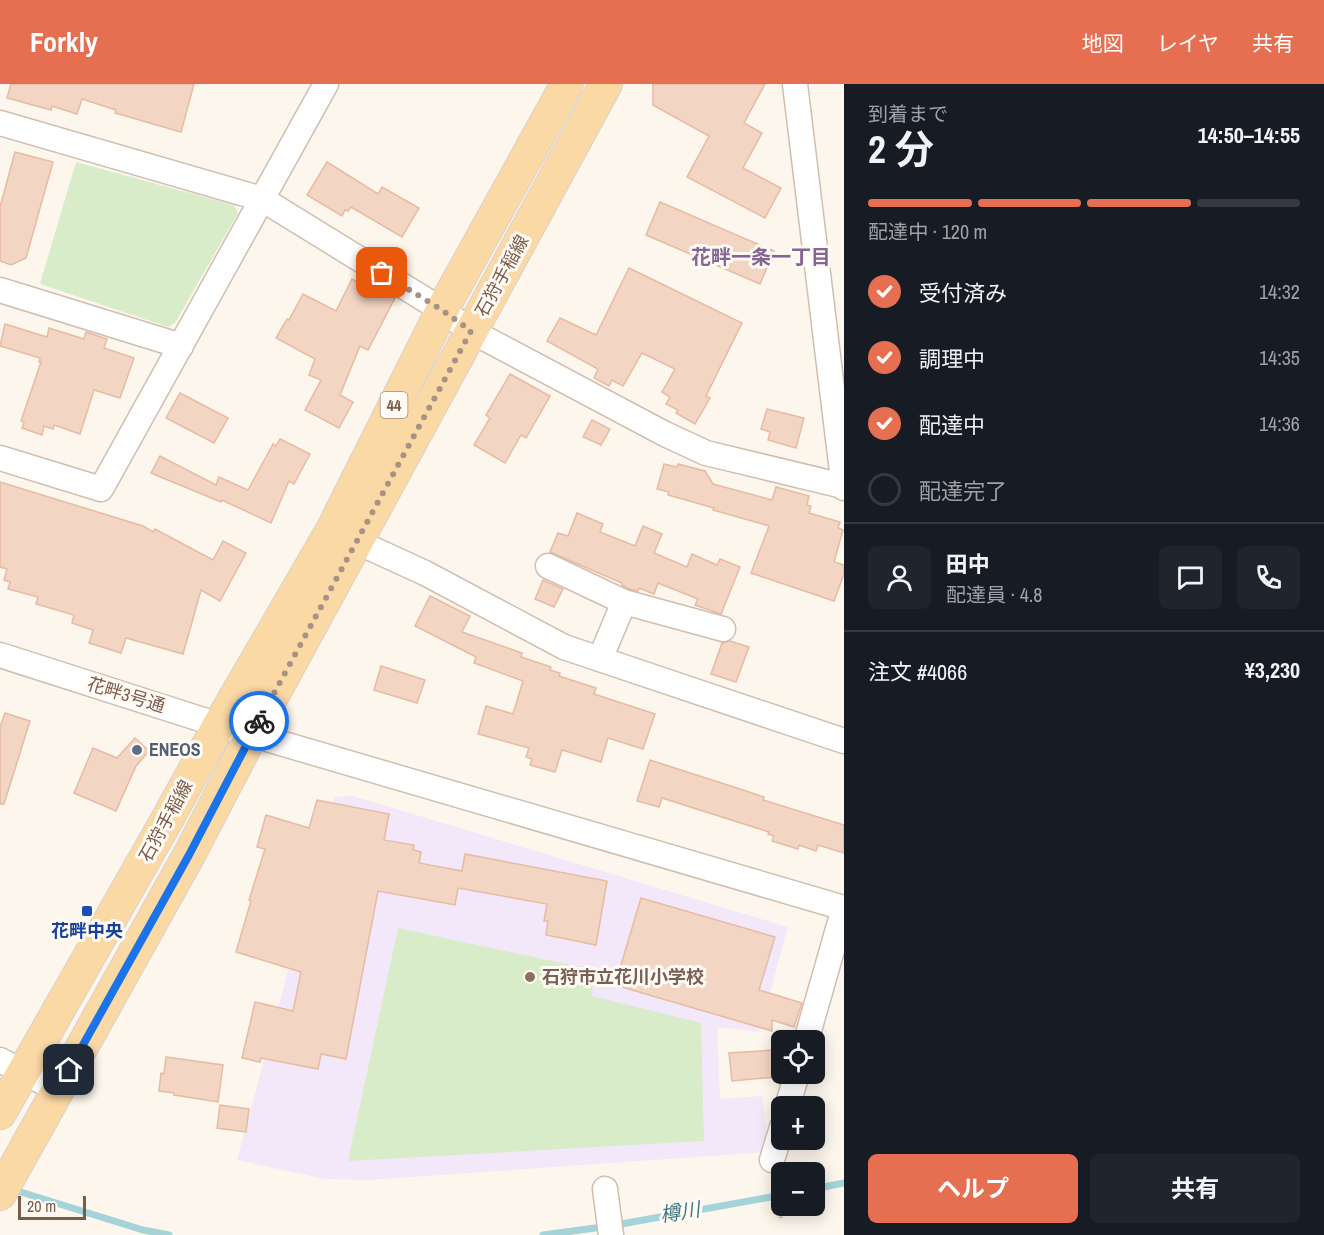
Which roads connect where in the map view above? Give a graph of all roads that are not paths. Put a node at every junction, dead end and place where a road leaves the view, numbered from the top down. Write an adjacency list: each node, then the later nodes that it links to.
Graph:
1 (326, 84): 6 (street)
2 (567, 84): 8 (main road, 石狩手稲線 / 44)
3 (606, 84): 9 (main road, 石狩手稲線 / 44)
4 (795, 84): 12 (street)
5 (0, 123): 6 (street)
6 (262, 199): 8 (street); 10 (street)
7 (0, 290): 10 (street)
8 (442, 310): 9 (street); 13 (main road, 石狩手稲線 / 44)
9 (471, 331): 12 (street); 13 (main road, 石狩手稲線 / 44)
10 (180, 346): 11 (street)
11 (0, 458)
12 (844, 487)
13 (344, 536): 18 (street); 19 (main road, 石狩手稲線 / 44); 20 (main road, 石狩手稲線 / 44)
14 (548, 566): 15 (street)
15 (624, 602): 16 (street); 18 (street)
16 (723, 629)
17 (0, 655): 19 (street, 花畔3号通)
18 (600, 659): 21 (street)
19 (219, 725): 20 (street, 花畔3号通); 24 (main road, 石狩手稲線 / 44)
20 (252, 734): 22 (street, 花畔3号通); 25 (main road, 石狩手稲線 / 44)
21 (844, 741)
22 (844, 908): 23 (street)
23 (809, 1030)
24 (12, 1066): 25 (street); 26 (main road, 石狩手稲線 / 44)
25 (58, 1090): 30 (main road, 石狩手稲線 / 44)
26 (0, 1113)
27 (775, 1150): 28 (street)
28 (772, 1161)
29 (605, 1189): 31 (street)
30 (0, 1194)
31 (611, 1235)

